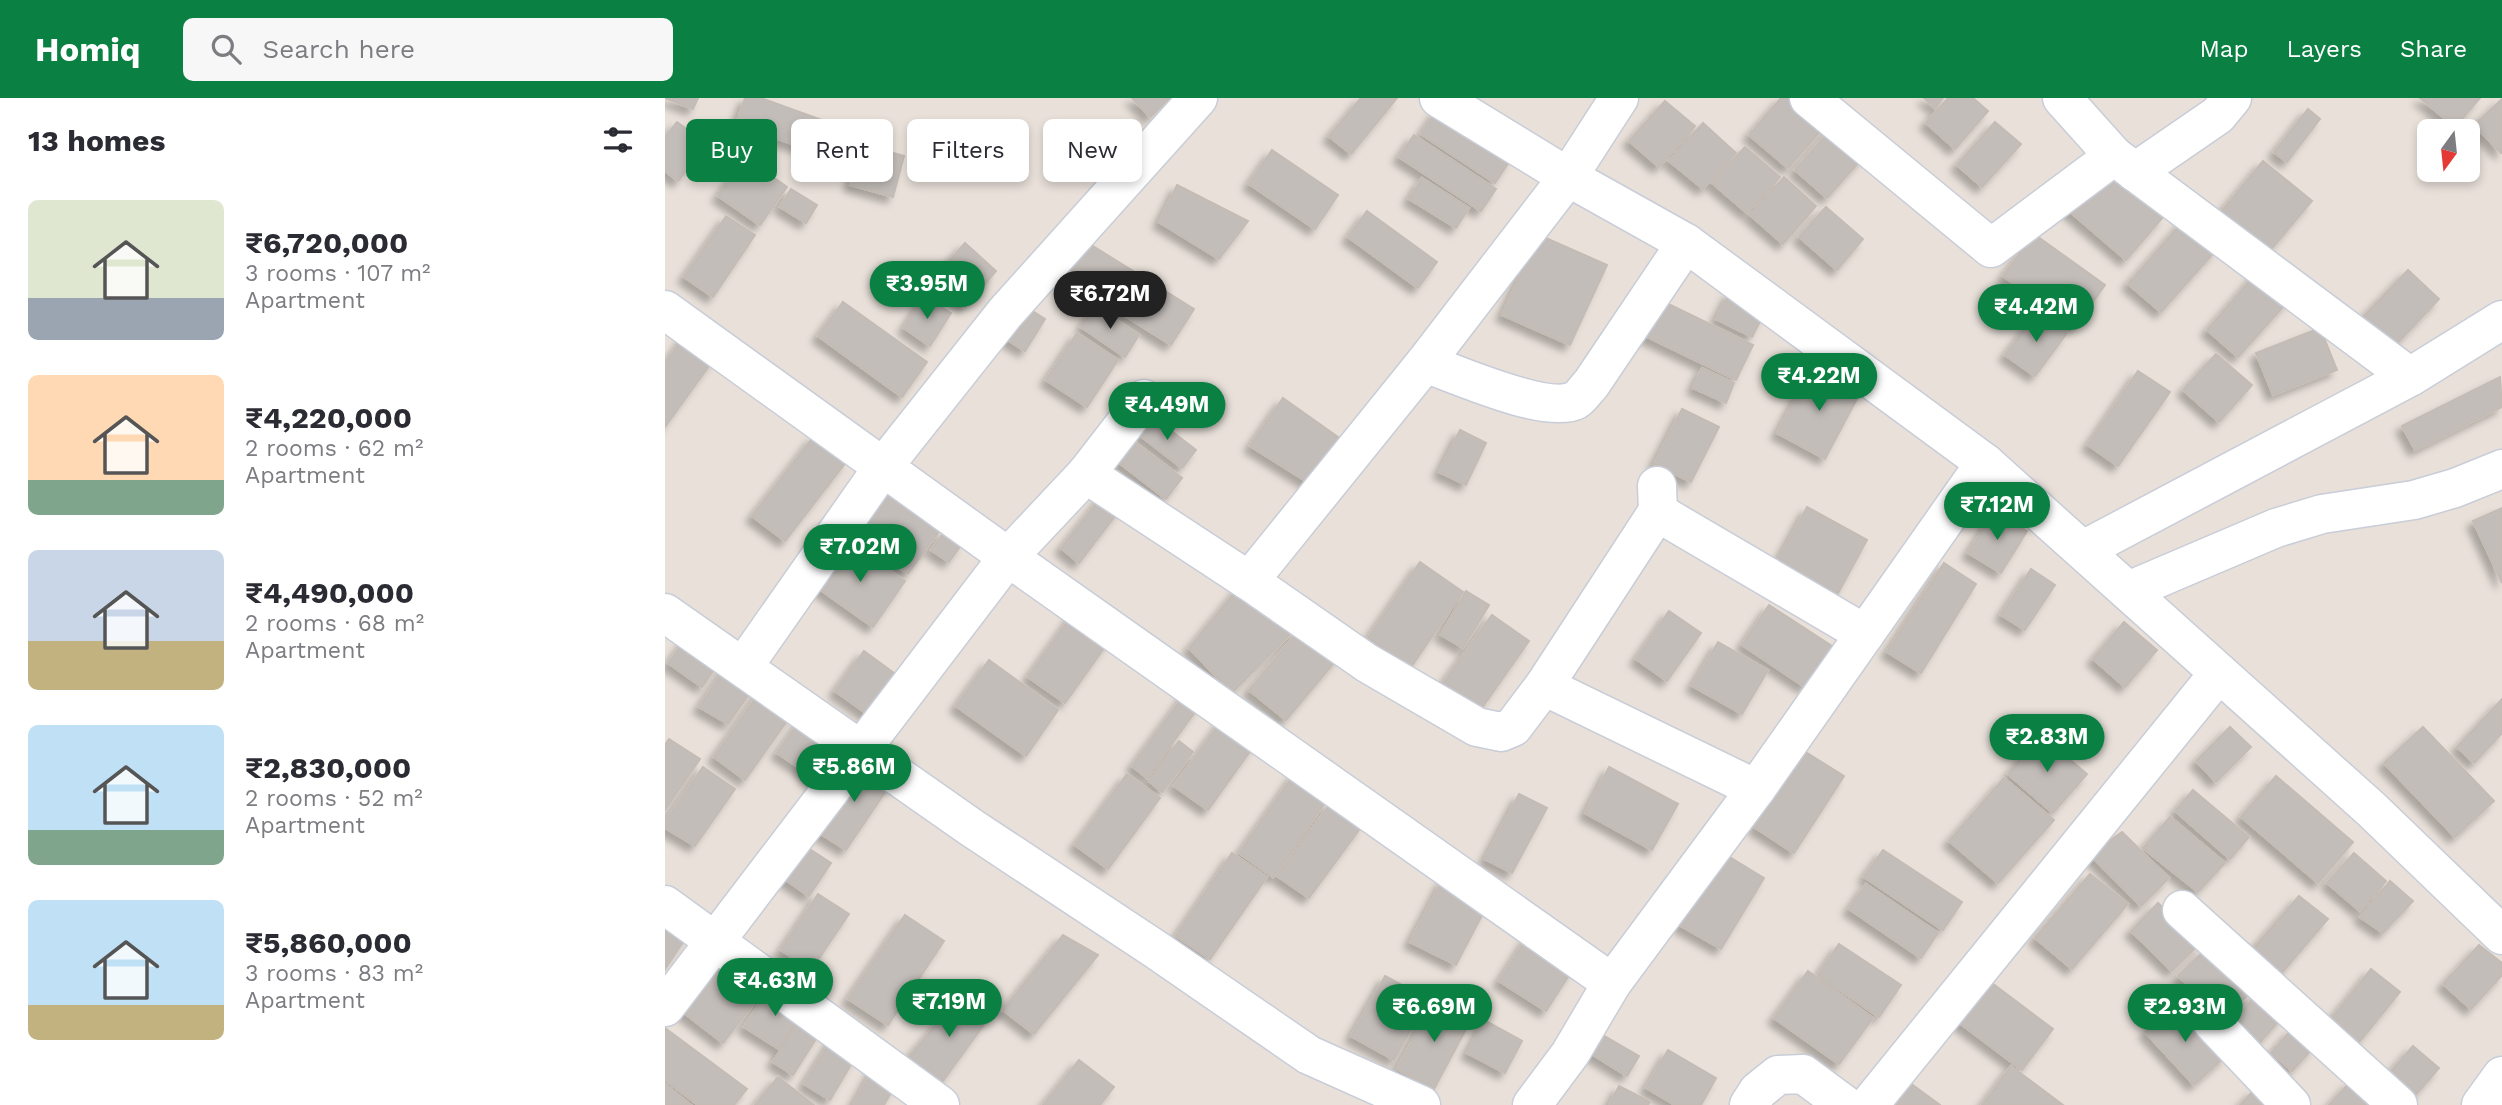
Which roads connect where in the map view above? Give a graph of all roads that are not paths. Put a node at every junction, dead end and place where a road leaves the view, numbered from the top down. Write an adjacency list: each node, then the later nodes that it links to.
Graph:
1 (1198, 98): 16 (street)
2 (1439, 98): 8 (street)
3 (1619, 98): 8 (street)
4 (1809, 98): 7 (street)
5 (2062, 98): 7 (street)
6 (2232, 98): 7 (street)
7 (2125, 164): 13 (street)
8 (1567, 177): 9 (street); 12 (street)
9 (1686, 243): 12 (street); 15 (street)
10 (665, 310): 16 (street)
11 (2502, 320): 13 (street)
12 (1425, 363): 21 (street)
13 (2410, 377): 19 (street)
14 (1144, 400): 18 (street)
15 (1985, 463): 19 (street); 24 (street)
16 (884, 467): 20 (street); 25 (street)
17 (2502, 469): 22 (street)
18 (1086, 474): 20 (street); 21 (street)
19 (2083, 551): 22 (street)
20 (1008, 557): 28 (street); 34 (street)
21 (1249, 581): 27 (street)
22 (2128, 591): 26 (street)
23 (665, 613): 25 (street)
24 (1865, 634): 27 (street); 29 (street)
25 (743, 667): 28 (street)
26 (2219, 673): 32 (street); 43 (street)
27 (1544, 686): 29 (street)
28 (861, 751): 33 (street); 39 (street)
29 (1756, 789): 34 (street)
30 (665, 905): 33 (street)
31 (2182, 910): 45 (street)
32 (2502, 935)
33 (715, 941): 35 (street); 38 (street)
34 (1612, 983): 40 (street)
35 (665, 1007)
36 (2212, 1022): 44 (street)
37 (2502, 1076): 46 (street)
38 (926, 1101)
39 (1421, 1105)
40 (1532, 1105)
41 (1749, 1105): 42 (street)
42 (1845, 1105)
43 (1869, 1105)
44 (2291, 1105)
45 (2397, 1105)
46 (2481, 1105)

